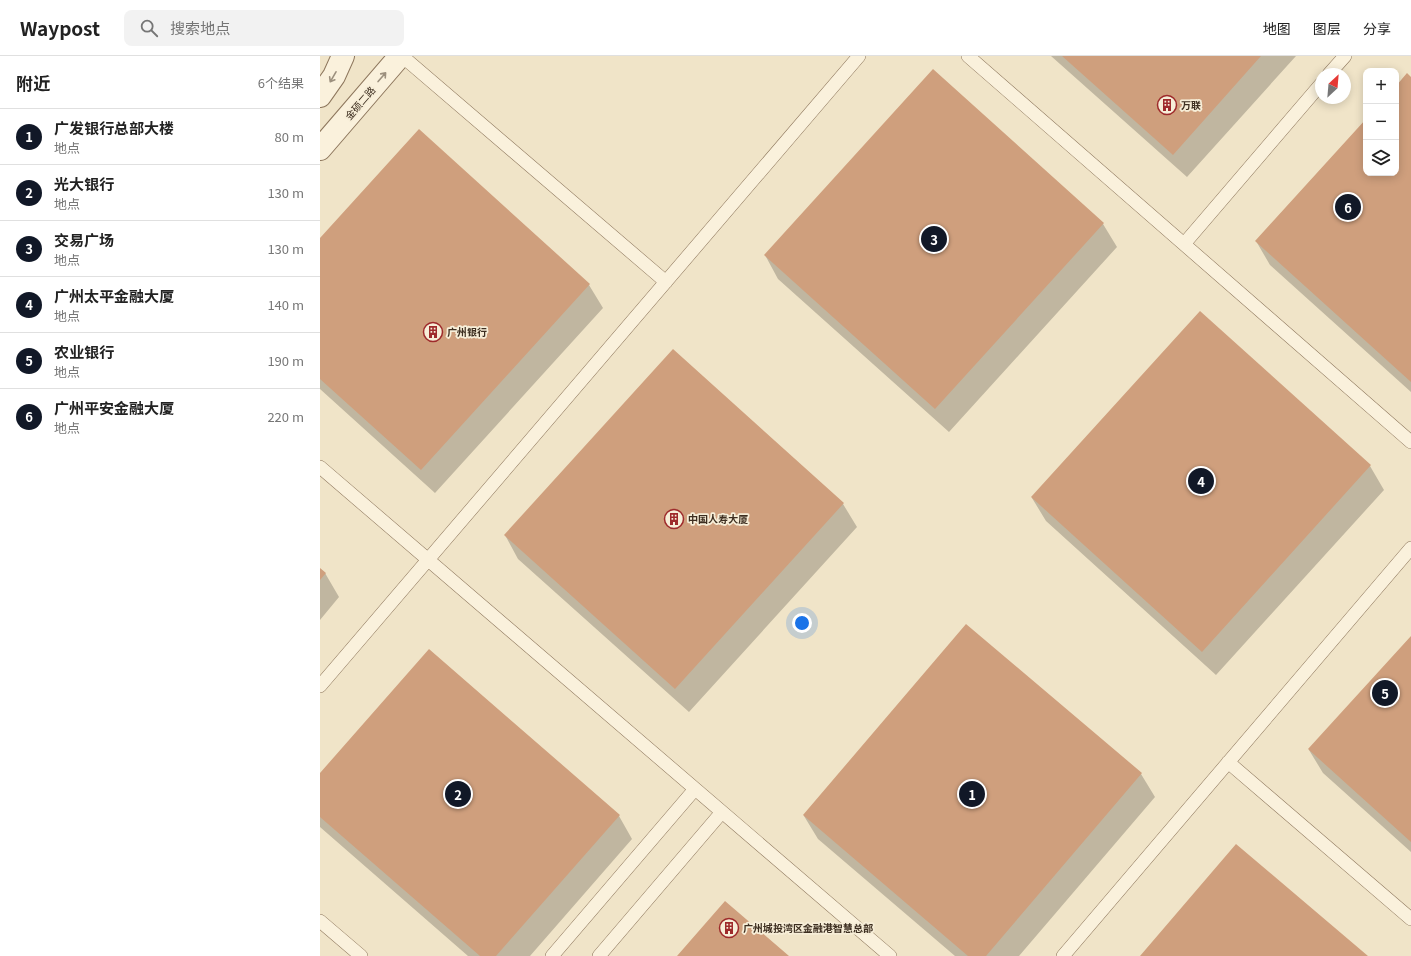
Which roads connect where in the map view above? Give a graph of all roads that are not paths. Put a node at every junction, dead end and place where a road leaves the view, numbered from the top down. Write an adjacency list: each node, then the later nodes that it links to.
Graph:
1 (343, 56): 8 (street, one-way to 8)
2 (401, 56): 9 (street, 金硕二路, one-way to 2); 11 (street)
3 (859, 56): 11 (street)
4 (968, 56): 10 (street)
5 (1345, 56): 6 (street)
6 (1334, 68)
7 (1315, 91): 10 (street)
8 (320, 96)
9 (320, 149)
10 (1184, 244): 12 (street)
11 (666, 282): 15 (street)
12 (1411, 442)
13 (320, 467): 15 (street)
14 (1411, 548): 17 (street)
15 (428, 560): 16 (street); 18 (street)
16 (320, 686)
17 (1228, 762): 20 (street); 26 (street)
18 (695, 789): 19 (street); 23 (street)
19 (722, 812): 24 (street); 25 (street)
20 (1411, 919)
21 (320, 921): 22 (street)
22 (361, 956)
23 (552, 956)
24 (599, 956)
25 (890, 956)
26 (1063, 956)

